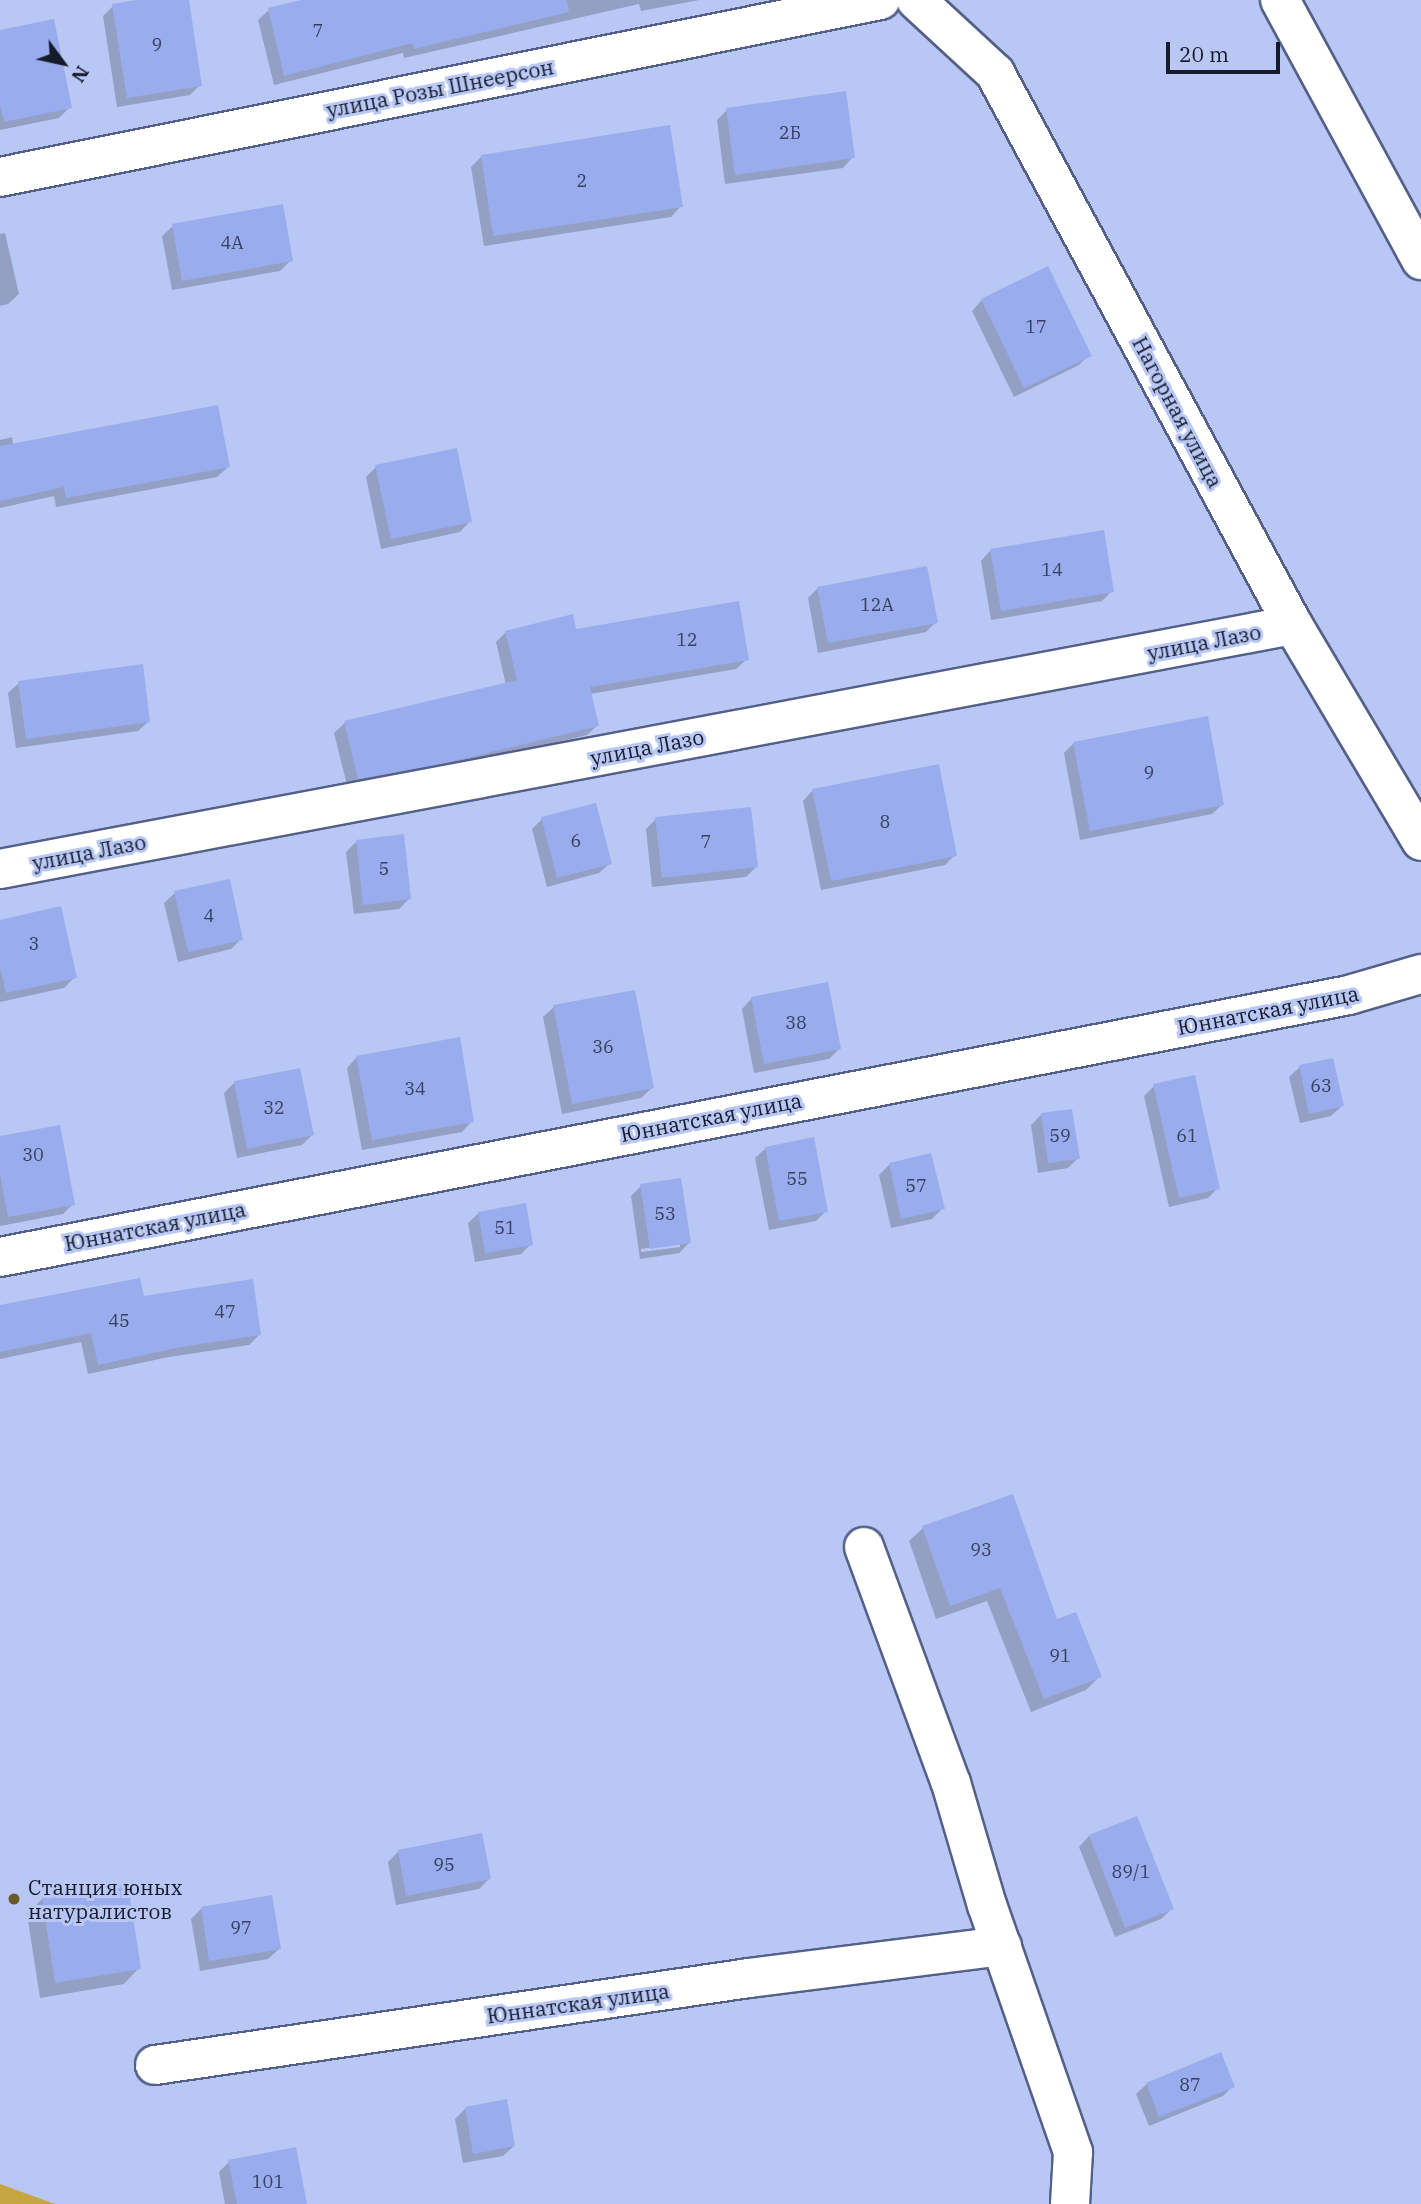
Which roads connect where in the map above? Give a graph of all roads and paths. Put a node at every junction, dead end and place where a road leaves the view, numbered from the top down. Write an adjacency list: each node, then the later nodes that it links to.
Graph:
1 (880, 0): 4 (street, улица Розы Шнеерсон)
2 (916, 0): 6 (street, Нагорная улица)
3 (1280, 0): 5 (street)
4 (0, 177)
5 (1421, 260)
6 (1293, 625): 7 (street, Нагорная улица); 8 (street, улица Лазо)
7 (1421, 841)
8 (0, 869)
9 (1421, 974): 10 (street, Юннатская улица)
10 (0, 1257)
11 (864, 1547): 12 (street)
12 (1002, 1946): 13 (street, Юннатская улица); 14 (street)
13 (155, 2065)
14 (1070, 2204)

